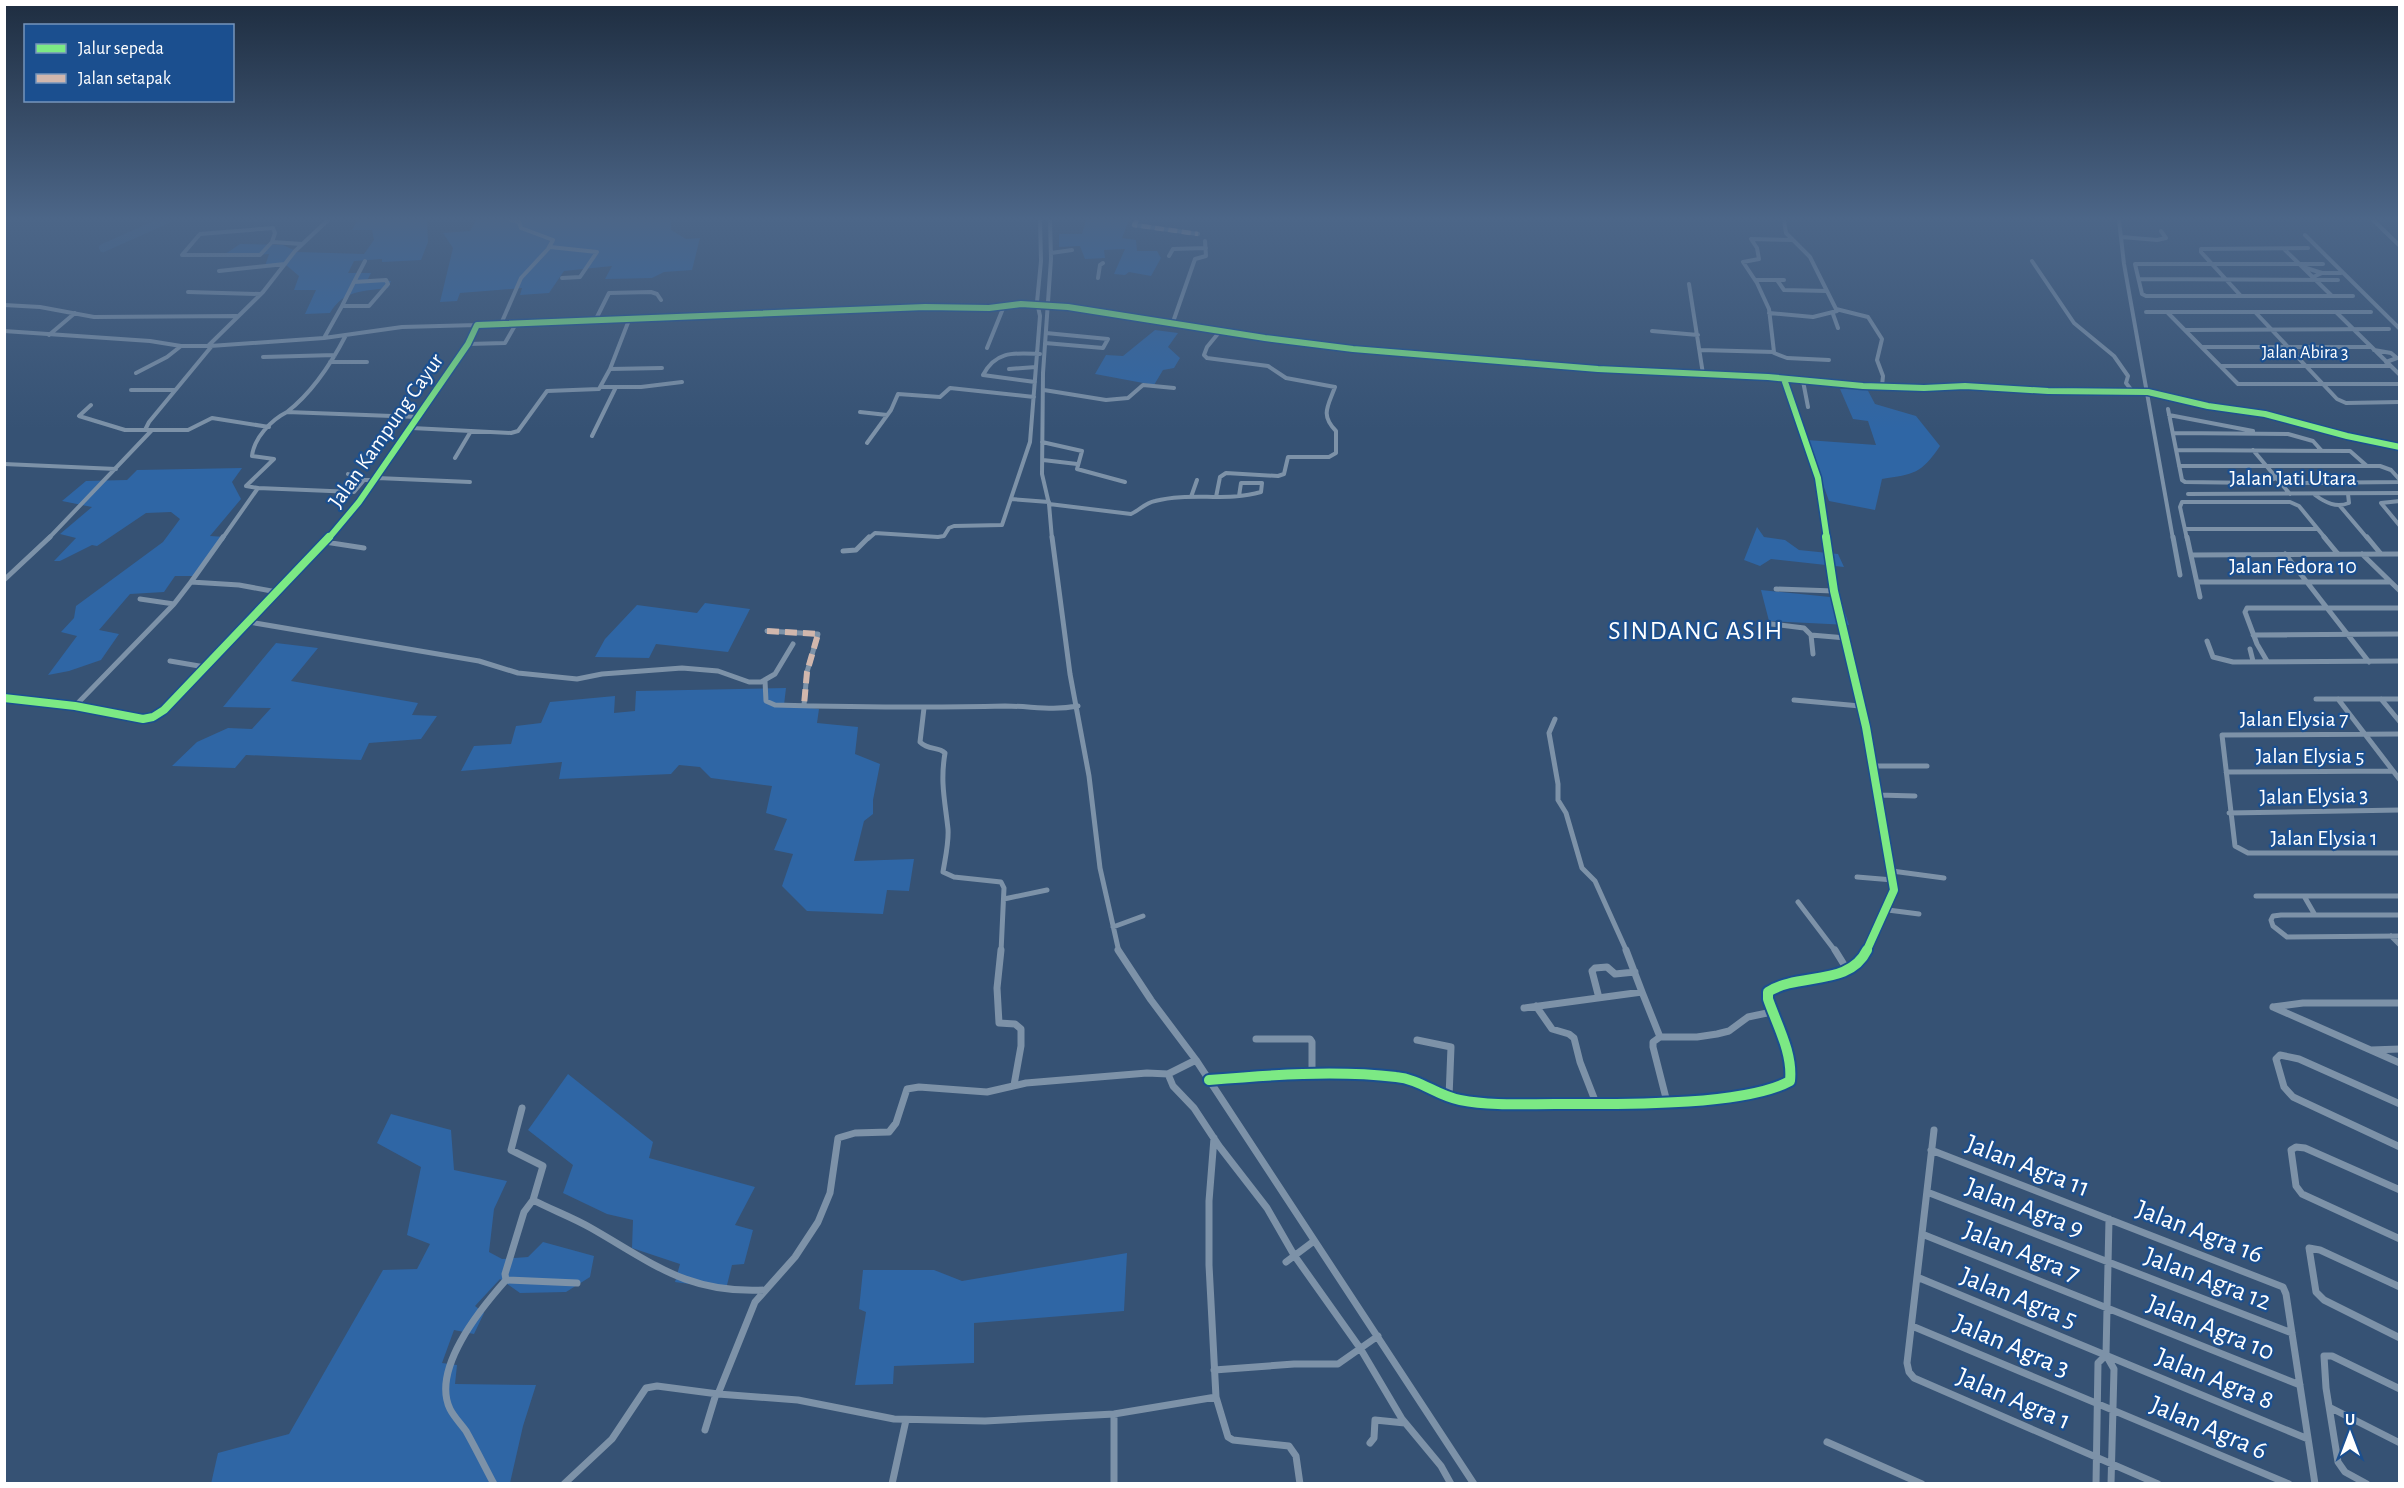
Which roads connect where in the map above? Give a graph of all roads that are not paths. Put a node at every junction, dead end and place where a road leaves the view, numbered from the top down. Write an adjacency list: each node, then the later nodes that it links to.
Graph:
1 (264, 289): 19 (street)
2 (350, 289): 25 (street)
3 (382, 289): 25 (street)
4 (516, 289): 41 (street)
5 (1042, 289): 27 (street)
6 (1046, 289): 27 (street)
7 (1185, 289): 40 (street)
8 (1690, 289): 53 (street)
9 (1760, 289): 35 (street)
10 (1784, 289): 18 (street)
11 (2050, 289): 99 (street)
12 (2129, 289): 100 (street)
13 (2141, 289): 20 (street)
14 (2235, 289): 20 (street)
15 (2325, 289): 21 (street)
16 (2356, 289): 47 (street)
17 (188, 291): 19 (street)
18 (1827, 291): 28 (street)
19 (260, 294): 36 (street)
20 (2241, 296): 21 (street)
21 (2332, 296): 22 (street)
22 (2353, 296)
23 (661, 300): 37 (street)
24 (4, 305): 34 (street)
25 (342, 306): 56 (street)
26 (1004, 306): 27 (street, Jalan Kampung Cayur); 38 (street, Jalan Kampung Cayur); 63 (street)
27 (1043, 307): 40 (street, Jalan Kampung Cayur); 52 (street); 67 (street)
28 (1835, 312): 35 (street); 43 (street); 92 (street)
29 (2146, 312): 30 (street)
30 (2167, 312): 31 (street); 49 (street)
31 (2255, 312): 32 (street); 45 (street)
32 (2336, 312): 33 (street); 46 (street)
33 (2371, 312)
34 (75, 313): 36 (street); 54 (street)
35 (1770, 313): 66 (street)
36 (237, 316): 60 (street)
37 (596, 319): 38 (street, Jalan Kampung Cayur); 39 (street, Jalan Kampung Cayur)
38 (629, 320): 80 (street)
39 (518, 322): 41 (street, Jalan Kampung Cayur); 58 (street)
40 (1173, 322): 48 (street, Jalan Kampung Cayur)
41 (501, 324): 42 (street, Jalan Kampung Cayur)
42 (477, 325): 55 (street, Jalan Kampung Cayur); 58 (street, Jalan Kampung Cayur)
43 (1838, 328)
44 (2389, 328): 46 (street)
45 (2271, 329): 46 (street); 49 (street); 62 (street)
46 (2353, 329): 64 (street)
47 (2400, 329)
48 (1221, 330): 83 (street, Jalan Kampung Cayur); 147 (street)
49 (2185, 330): 61 (street)
50 (4, 331): 54 (street)
51 (1652, 331): 53 (street)
52 (1046, 333): 57 (street); 57 (street)
53 (1698, 334): 65 (street)
54 (49, 335): 59 (street)
55 (345, 335): 56 (street, Jalan Kampung Cayur); 69 (street)
56 (324, 338): 60 (street, Jalan Kampung Cayur)
57 (1045, 343): 68 (street)
58 (468, 344): 109 (street, Jalan Kampung Cayur)
59 (181, 346): 60 (street); 82 (street)
60 (210, 347): 97 (street)
61 (2202, 347): 62 (street); 76 (street)
62 (2287, 347): 64 (street); 77 (street)
63 (987, 348)
64 (2373, 349): 70 (street); 75 (street)
65 (1700, 350): 66 (street); 83 (street)
66 (1774, 353): 72 (street)
67 (1037, 354): 68 (street); 78 (street); 88 (street)
68 (1045, 354): 98 (street)
69 (335, 355): 71 (street); 73 (street)
70 (2398, 356): 75 (street)
71 (263, 357)
72 (1829, 360)
73 (330, 362): 74 (street); 106 (street)
74 (367, 362)
75 (2388, 364): 77 (street, Jalan Abira 3); 84 (street)
76 (2220, 366): 77 (street, Jalan Abira 3); 90 (street)
77 (2305, 366): 91 (street)
78 (1036, 367): 81 (street); 88 (street)
79 (662, 368): 80 (street)
80 (610, 369): 93 (street)
81 (1009, 369)
82 (135, 373)
83 (1703, 374): 85 (street, Jalan Kampung Cayur)
84 (2400, 375)
85 (1784, 379): 86 (street, Jalan Kampung Cayur); 173 (street)
86 (1803, 381): 92 (street, Jalan Kampung Cayur); 105 (street)
87 (682, 382): 94 (street)
88 (1035, 382): 101 (street)
89 (2400, 384): 91 (street)
90 (2242, 385): 91 (street)
91 (2322, 385): 103 (street)
92 (1882, 386): 99 (street, Jalan Kampung Cayur)
93 (601, 387): 94 (street); 114 (street)
94 (616, 387): 117 (street)
95 (1174, 388): 98 (street)
96 (130, 390): 97 (street)
97 (176, 390): 112 (street)
98 (1044, 390): 118 (street)
99 (2133, 392): 100 (street, Jalan Kampung Cayur)
100 (2148, 392): 120 (street, Jalan Kampung Cayur); 166 (street)
101 (1034, 398): 108 (street); 150 (street)
102 (2400, 402): 103 (street)
103 (2346, 403)
104 (91, 405): 112 (street)
105 (1808, 407)
106 (287, 412): 109 (street, Jalan Kampung Cayur); 110 (street)
107 (860, 412): 108 (street)
108 (887, 416): 119 (street)
109 (418, 417): 111 (street, Jalan Kampung Cayur)
110 (269, 427): 113 (street); 141 (street)
111 (412, 428): 114 (street); 135 (street, Jalan Kampung Cayur)
112 (145, 430): 113 (street)
113 (152, 430): 132 (street)
114 (471, 431): 125 (street)
115 (2173, 434): 116 (street); 116 (street); 121 (street)
116 (2270, 434): 123 (street)
117 (591, 436)
118 (1042, 442): 126 (street); 128 (street)
119 (867, 443)
120 (2400, 447)
121 (2176, 450): 122 (street); 129 (street)
122 (2253, 450): 123 (street); 130 (street)
123 (2321, 450): 124 (street)
124 (2350, 451): 131 (street)
125 (455, 458)
126 (1043, 460): 128 (street); 152 (street)
127 (4, 464): 132 (street)
128 (1077, 464): 139 (street)
129 (2179, 466): 130 (street); 134 (street)
130 (2267, 466): 131 (street); 134 (street)
131 (2367, 466): 140 (street)
132 (116, 469): 167 (street)
133 (348, 474): 136 (street)
134 (2277, 478): 140 (street); 144 (street)
135 (376, 479): 136 (street); 138 (street); 157 (street, Jalan Kampung Cayur)
136 (364, 480): 141 (street)
137 (1197, 480): 149 (street)
138 (470, 482)
139 (1125, 482)
140 (2399, 482)
141 (258, 488): 168 (street)
142 (2400, 493): 146 (street, Jalan Jati Utara)
143 (2188, 494): 144 (street, Jalan Jati Utara)
144 (2290, 494): 145 (street, Jalan Jati Utara)
145 (2314, 494): 146 (street, Jalan Jati Utara); 153 (street)
146 (2348, 494): 153 (street)
147 (1216, 496): 148 (street); 149 (street)
148 (1239, 496): 148 (street)
149 (1191, 497): 152 (street)
150 (1011, 499): 152 (street); 159 (street)
151 (2400, 501): 154 (street)
152 (1049, 503): 209 (street)
153 (2340, 506): 163 (street)
154 (2400, 526)
155 (2185, 529): 156 (street); 156 (street); 165 (street)
156 (2318, 529): 161 (street)
157 (325, 542): 158 (street); 175 (street, Jalan Kampung Cayur)
158 (364, 548)
159 (843, 551)
160 (2285, 554): 161 (street); 165 (street); 170 (street)
161 (2338, 554): 162 (street)
162 (2362, 554): 163 (street); 171 (street)
163 (2381, 554): 164 (street)
164 (2399, 554)
165 (2192, 555): 169 (street)
166 (2180, 575)
167 (4, 580)
168 (191, 582): 175 (street); 178 (street)
169 (2198, 582): 170 (street, Jalan Fedora 10); 176 (street)
170 (2307, 582): 171 (street, Jalan Fedora 10); 179 (street)
171 (2389, 582): 174 (street)
172 (1776, 589): 173 (street)
173 (1834, 591): 188 (street)
174 (2400, 591)
175 (277, 592): 181 (street, Jalan Kampung Cayur)
176 (2199, 597)
177 (140, 599): 178 (street)
178 (174, 604): 207 (street)
179 (2328, 608): 180 (street); 184 (street); 187 (street)
180 (2400, 608)
181 (249, 622): 198 (street, Jalan Kampung Cayur); 199 (street)
182 (1771, 624): 186 (street)
183 (767, 631): 206 (street)
184 (2348, 634): 185 (street); 187 (street); 197 (street)
185 (2400, 634)
186 (1811, 635): 188 (street); 192 (street)
187 (2253, 635): 194 (street)
188 (1846, 638): 208 (street)
189 (2207, 641): 196 (street)
190 (793, 644): 199 (street)
191 (2250, 649): 196 (street)
192 (1813, 654)
193 (170, 661): 198 (street)
194 (2267, 661): 196 (street); 197 (street)
195 (2400, 661): 197 (street)
196 (2253, 662)
197 (2369, 662)
198 (205, 667): 207 (street, Jalan Kampung Cayur)
199 (765, 681): 206 (street)
200 (4, 698): 207 (street)
201 (2316, 699): 202 (street)
202 (2338, 699): 203 (street); 213 (street)
203 (2381, 699): 204 (street); 212 (street)
204 (2400, 699)
205 (1794, 700): 208 (street)
206 (804, 705): 210 (street)
207 (75, 706)
208 (1860, 706): 215 (street)
209 (1072, 707): 210 (street); 240 (street)
210 (924, 708): 233 (street)
211 (1555, 719): 245 (street)
212 (2400, 722)
213 (2367, 735): 214 (street, Jalan Elysia 7); 217 (street); 218 (street, Jalan Elysia 7)
214 (2398, 736)
215 (1872, 766): 216 (street); 220 (street)
216 (1927, 766)
217 (2393, 771): 218 (street, Jalan Elysia 5); 219 (street)
218 (2226, 772): 223 (street)
219 (2400, 780)
220 (1878, 795): 221 (street); 225 (street)
221 (1915, 796)
222 (2400, 810): 223 (street, Jalan Elysia 3)
223 (2229, 813): 224 (street, Jalan Elysia 1)
224 (2400, 853)
225 (1892, 871): 227 (street); 228 (street)
226 (1857, 877): 228 (street)
227 (1944, 878)
228 (1893, 879): 235 (street)
229 (1047, 890): 233 (street)
230 (2256, 896): 231 (street)
231 (2304, 896): 232 (street); 237 (street)
232 (2400, 896)
233 (1004, 899): 262 (street)
234 (1798, 902): 244 (street)
235 (1888, 910): 236 (street); 244 (street)
236 (1919, 914)
237 (2315, 915): 238 (street); 241 (street)
238 (2400, 915)
239 (1143, 916): 240 (street)
240 (1113, 927): 257 (street)
241 (2391, 936): 242 (street); 243 (street)
242 (2400, 936)
243 (2400, 945)
244 (1848, 971): 251 (street)
245 (1635, 972): 246 (street); 247 (street)
246 (1642, 992): 247 (street); 252 (street)
247 (1599, 998): 249 (street)
248 (2400, 1003): 256 (street)
249 (1536, 1006): 250 (street); 265 (street)
250 (1524, 1008)
251 (1772, 1012): 252 (street); 264 (street)
252 (1660, 1037): 264 (street)
253 (1256, 1039): 259 (street)
254 (1417, 1040): 263 (street)
255 (2400, 1049): 256 (street)
256 (2370, 1050): 258 (street)
257 (1193, 1063): 260 (street); 261 (street)
258 (2400, 1063)
259 (1312, 1073): 261 (street); 263 (street)
260 (1168, 1074): 262 (street); 269 (street)
261 (1209, 1080): 278 (street)
262 (1014, 1085): 286 (street)
263 (1449, 1097): 265 (street)
264 (1667, 1102): 265 (street)
265 (1596, 1103)
266 (2400, 1104): 270 (street)
267 (522, 1108): 274 (street)
268 (1934, 1130): 271 (street)
269 (1214, 1138): 279 (street); 295 (street)
270 (2400, 1147)
271 (1931, 1150): 273 (street); 275 (street, Jalan Agra 11)
272 (2400, 1190): 277 (street)
273 (1927, 1192): 276 (street); 281 (street, Jalan Agra 9)
274 (533, 1200): 283 (street); 286 (street)
275 (2109, 1219): 281 (street); 289 (street, Jalan Agra 16)
276 (1922, 1234): 282 (street); 287 (street, Jalan Agra 7)
277 (2400, 1239)
278 (1314, 1241): 279 (street); 290 (street)
279 (1294, 1255): 280 (street); 292 (street)
280 (1286, 1262)
281 (2108, 1262): 287 (street); 289 (street, Jalan Agra 12)
282 (1917, 1277): 288 (street); 293 (street, Jalan Agra 5)
283 (506, 1280): 284 (street); 314 (street)
284 (577, 1283)
285 (2400, 1287): 291 (street)
286 (765, 1290): 299 (street)
287 (2107, 1308): 293 (street); 297 (street, Jalan Agra 10)
288 (1911, 1326): 296 (street); 301 (street, Jalan Agra 3)
289 (2292, 1333): 297 (street)
290 (1376, 1337): 292 (street); 320 (street)
291 (2400, 1338)
292 (1363, 1347): 295 (street); 306 (street)
293 (2106, 1355): 301 (street); 303 (street); 308 (street, Jalan Agra 8)
294 (2332, 1356): 298 (street); 302 (street)
295 (1214, 1370): 300 (street)
296 (1914, 1378): 312 (street, Jalan Agra 1)
297 (2300, 1385): 308 (street)
298 (2400, 1389)
299 (717, 1394): 305 (street); 307 (street); 315 (street)
300 (1216, 1396): 304 (street); 318 (street)
301 (2097, 1403): 303 (street, Jalan Agra 3); 312 (street)
302 (2331, 1408): 311 (street); 327 (street)
303 (2113, 1410): 313 (street); 325 (street, Jalan Agra 6)
304 (1114, 1414): 305 (street); 317 (street)
305 (906, 1420): 316 (street)
306 (1405, 1423): 310 (street); 319 (street)
307 (705, 1430)
308 (2308, 1439): 326 (street)
309 (1827, 1442): 321 (street)
310 (1370, 1443)
311 (2400, 1443)
312 (2096, 1457): 313 (street); 322 (street)
313 (2112, 1464): 323 (street); 324 (street)
314 (494, 1484)
315 (564, 1484)
316 (892, 1484)
317 (1114, 1484)
318 (1300, 1484)
319 (1451, 1484)
320 (1474, 1484)
321 (1922, 1484)
322 (2096, 1484)
323 (2111, 1484)
324 (2158, 1484)
325 (2289, 1484)
326 (2315, 1484)
327 (2367, 1484)

